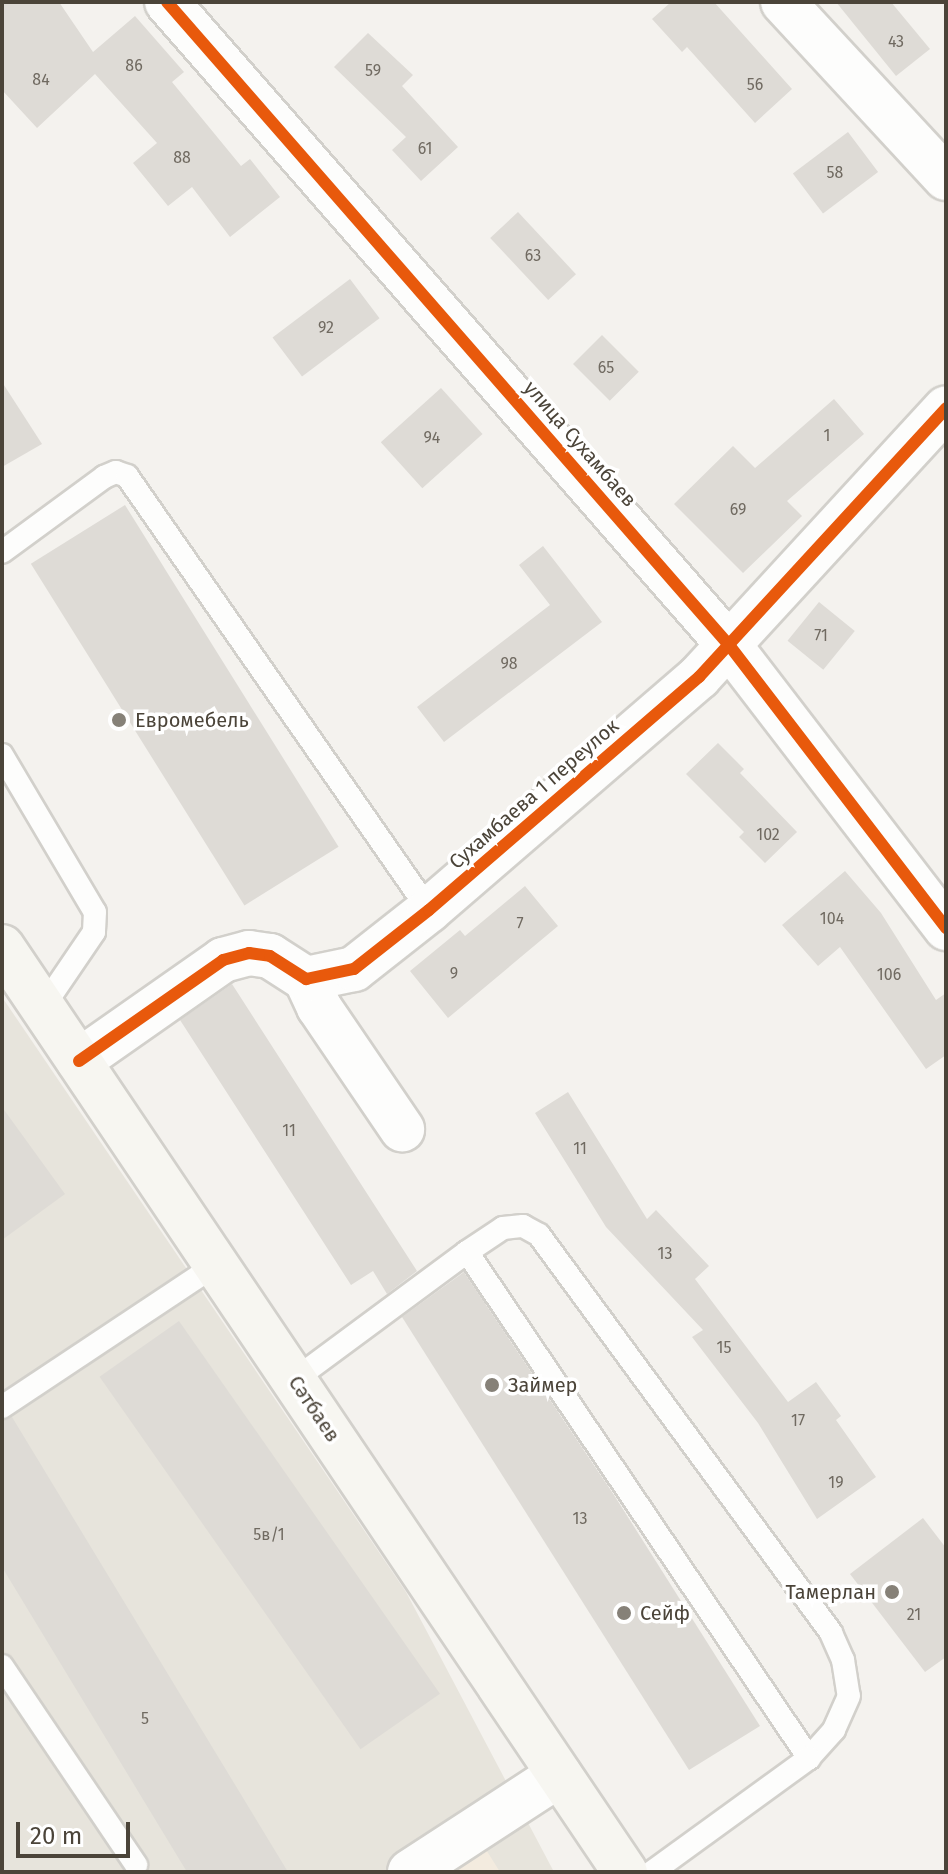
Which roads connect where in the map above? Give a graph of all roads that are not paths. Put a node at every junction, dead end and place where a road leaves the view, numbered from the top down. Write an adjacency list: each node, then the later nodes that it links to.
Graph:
1 (167, 2): 6 (street, улица Сухамбаев)
2 (783, 2): 3 (street)
3 (946, 178)
4 (946, 408): 6 (street, Сухамбаева 1 переулок)
5 (2, 552): 8 (lane)
6 (729, 645): 8 (street, Сухамбаева 1 переулок); 9 (street, улица Сухамбаев)
7 (2, 755): 12 (lane)
8 (429, 910): 11 (street, Сухамбаева 1 переулок)
9 (946, 928)
10 (2, 947): 12 (street, Сәтбаев)
11 (306, 979): 13 (street); 14 (street)
12 (43, 1007): 13 (street, Сәтбаев)
13 (79, 1061): 16 (street, Сәтбаев)
14 (402, 1129)
15 (467, 1252): 17 (lane); 20 (lane); 20 (lane)
16 (216, 1265): 17 (street, Сәтбаев); 18 (lane)
17 (294, 1380): 21 (street, Сәтбаев)
18 (2, 1407)
19 (2, 1666): 22 (lane)
20 (809, 1758): 25 (lane)
21 (559, 1775): 23 (street); 24 (street, Сәтбаев)
22 (136, 1865)
23 (410, 1872)
24 (625, 1872)
25 (652, 1872)

